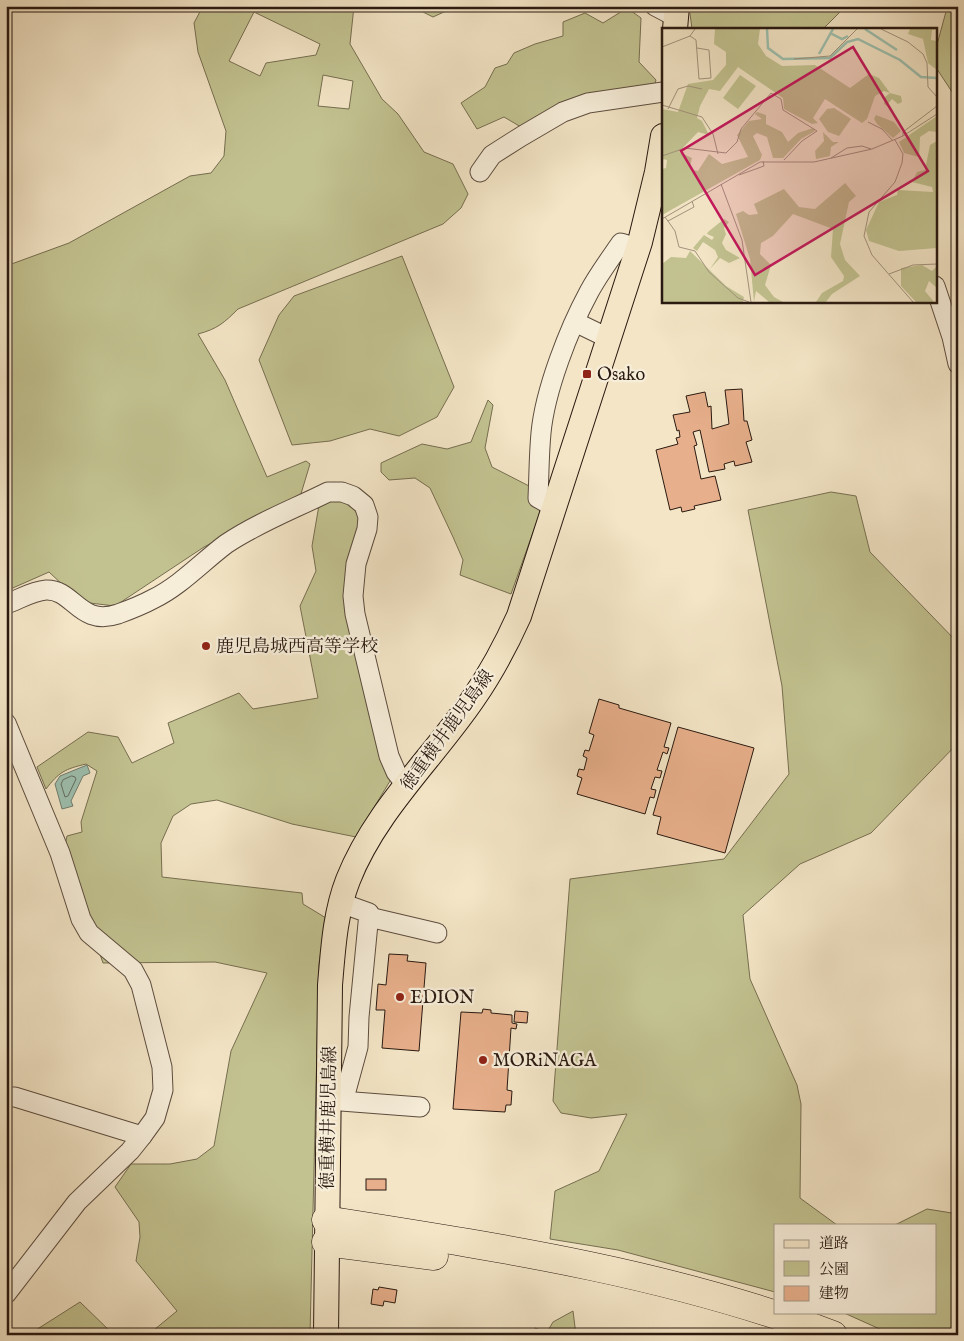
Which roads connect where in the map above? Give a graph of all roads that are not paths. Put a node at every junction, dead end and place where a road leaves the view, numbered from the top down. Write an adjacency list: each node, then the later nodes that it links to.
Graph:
1 (655, 6): 2 (street)
2 (676, 17)
3 (662, 92): 5 (street)
4 (662, 142): 6 (main road, 徳重横井鹿児島線)
5 (480, 172)
6 (638, 248): 8 (street); 9 (main road, 徳重横井鹿児島線)
7 (936, 289): 10 (street)
8 (575, 322): 9 (street); 11 (street)
9 (610, 339): 11 (main road, 徳重横井鹿児島線)
10 (958, 364)
11 (554, 507): 14 (main road, 徳重横井鹿児島線)
12 (6, 604): 14 (street)
13 (6, 722): 21 (street)
14 (406, 785): 15 (main road, 徳重横井鹿児島線)
15 (341, 903): 16 (street); 18 (main road, 徳重横井鹿児島線)
16 (369, 917): 17 (street); 18 (street)
17 (437, 933)
18 (328, 1095): 20 (street); 22 (main road, 徳重横井鹿児島線)
19 (6, 1097): 21 (street)
20 (420, 1107)
21 (142, 1136): 23 (street)
22 (326, 1231): 24 (main road, 徳重横井鹿児島線); 25 (highway)
23 (6, 1294)
24 (326, 1335)
25 (832, 1335)

